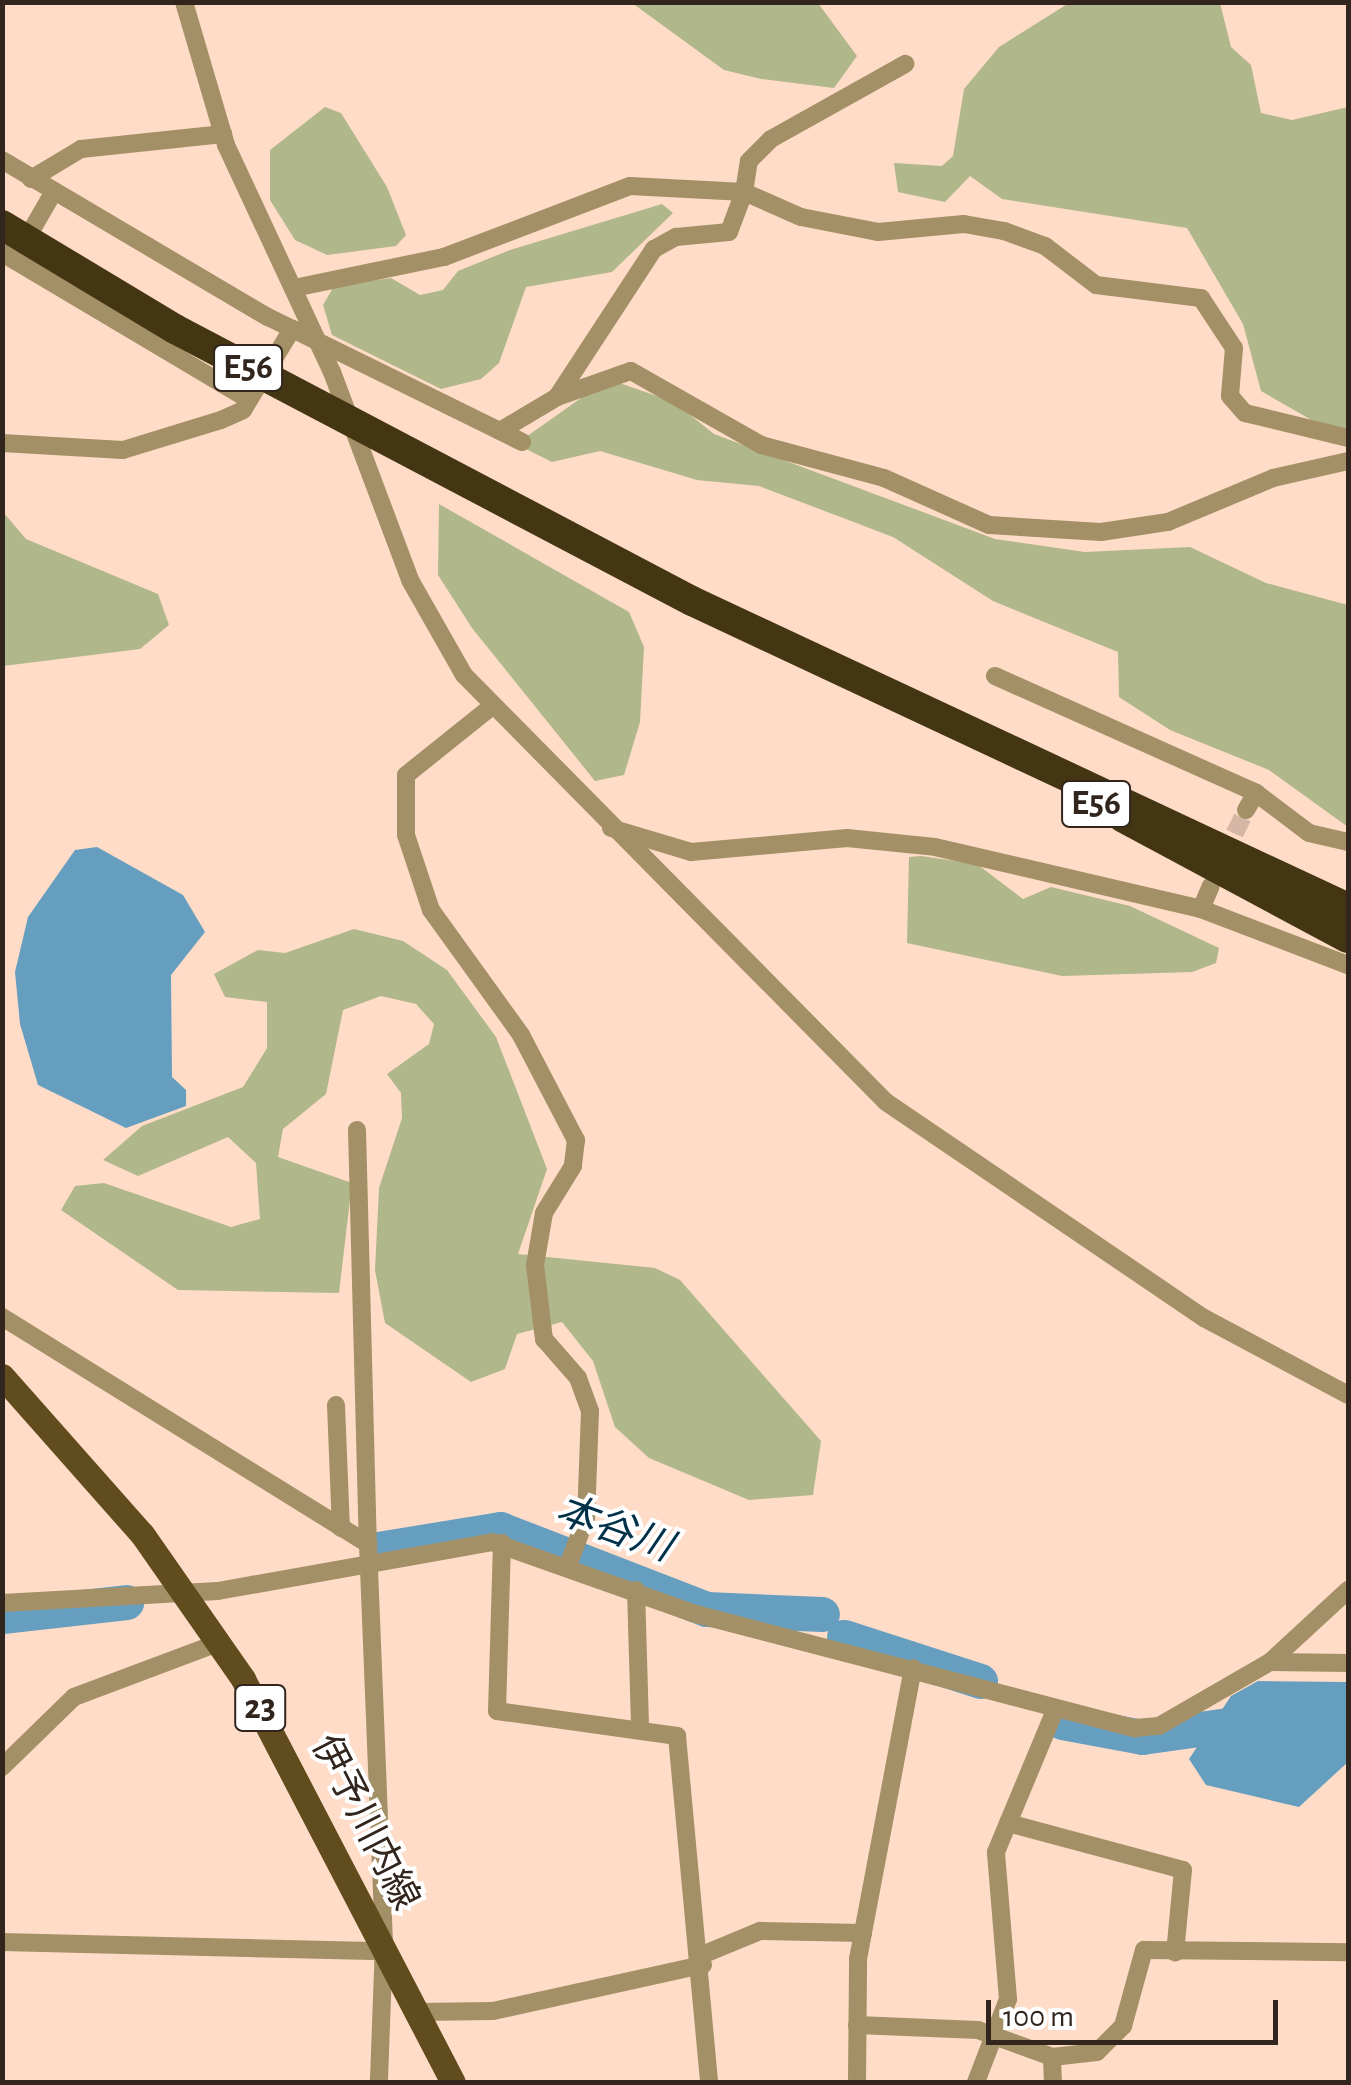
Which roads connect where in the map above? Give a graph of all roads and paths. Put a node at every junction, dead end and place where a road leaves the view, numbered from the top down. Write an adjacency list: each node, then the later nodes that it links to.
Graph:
1 (184, 2): 3 (street)
2 (905, 64): 6 (street)
3 (223, 134): 5 (street); 10 (street)
4 (2, 160): 5 (street)
5 (30, 179): 7 (street)
6 (744, 192): 10 (street); 13 (street); 16 (street)
7 (53, 193): 9 (street); 11 (street)
8 (2, 224): 20 (highway, E56)
9 (8, 256): 14 (street)
10 (294, 288): 12 (street)
11 (292, 329): 12 (street); 14 (street)
12 (319, 341): 15 (street); 22 (street)
13 (557, 396): 15 (street); 19 (street)
14 (246, 398): 18 (street)
15 (500, 431): 17 (street)
16 (1348, 438)
17 (522, 442)
18 (2, 443)
19 (1348, 462)
20 (843, 673): 26 (highway, E56); 28 (highway, E56)
21 (994, 676): 24 (street)
22 (491, 707): 23 (street); 38 (street)
23 (611, 828): 27 (street); 33 (street)
24 (1348, 842)
25 (1211, 886): 27 (street)
26 (1348, 908)
27 (1201, 910): 29 (street)
28 (1348, 938)
29 (1348, 964)
30 (358, 1130): 37 (street)
31 (2, 1317): 35 (street)
32 (2, 1376): 39 (main road, 伊予川内線 / 23)
33 (1348, 1395)
34 (336, 1404): 35 (street)
35 (341, 1528): 37 (street)
36 (502, 1543): 37 (street); 38 (street); 48 (street)
37 (369, 1552): 39 (street); 53 (street)
38 (568, 1568): 40 (street)
39 (182, 1590): 42 (street); 43 (main road, 伊予川内線 / 23)
40 (636, 1590): 46 (street); 48 (street)
41 (1348, 1590): 44 (street)
42 (2, 1603)
43 (218, 1643): 49 (street); 53 (main road, 伊予川内線 / 23)
44 (1270, 1662): 45 (street); 47 (street)
45 (1348, 1663)
46 (913, 1668): 47 (street); 51 (street)
47 (1054, 1713): 50 (street)
48 (640, 1727): 56 (street)
49 (2, 1766)
50 (1008, 1823): 55 (street); 59 (street)
51 (863, 1933): 56 (street); 58 (street)
52 (2, 1942): 53 (street)
53 (384, 1943): 57 (main road, 伊予川内線 / 23); 61 (street)
54 (1348, 1952): 55 (street)
55 (1176, 1953): 60 (street)
56 (702, 1960): 57 (street); 63 (street)
57 (417, 2012): 62 (main road, 伊予川内線 / 23)
58 (857, 2024): 59 (street); 64 (street)
59 (990, 2038): 60 (street); 65 (street)
60 (1052, 2056): 66 (street)
61 (379, 2082)
62 (453, 2082)
63 (709, 2082)
64 (856, 2082)
65 (976, 2082)
66 (1053, 2082)

